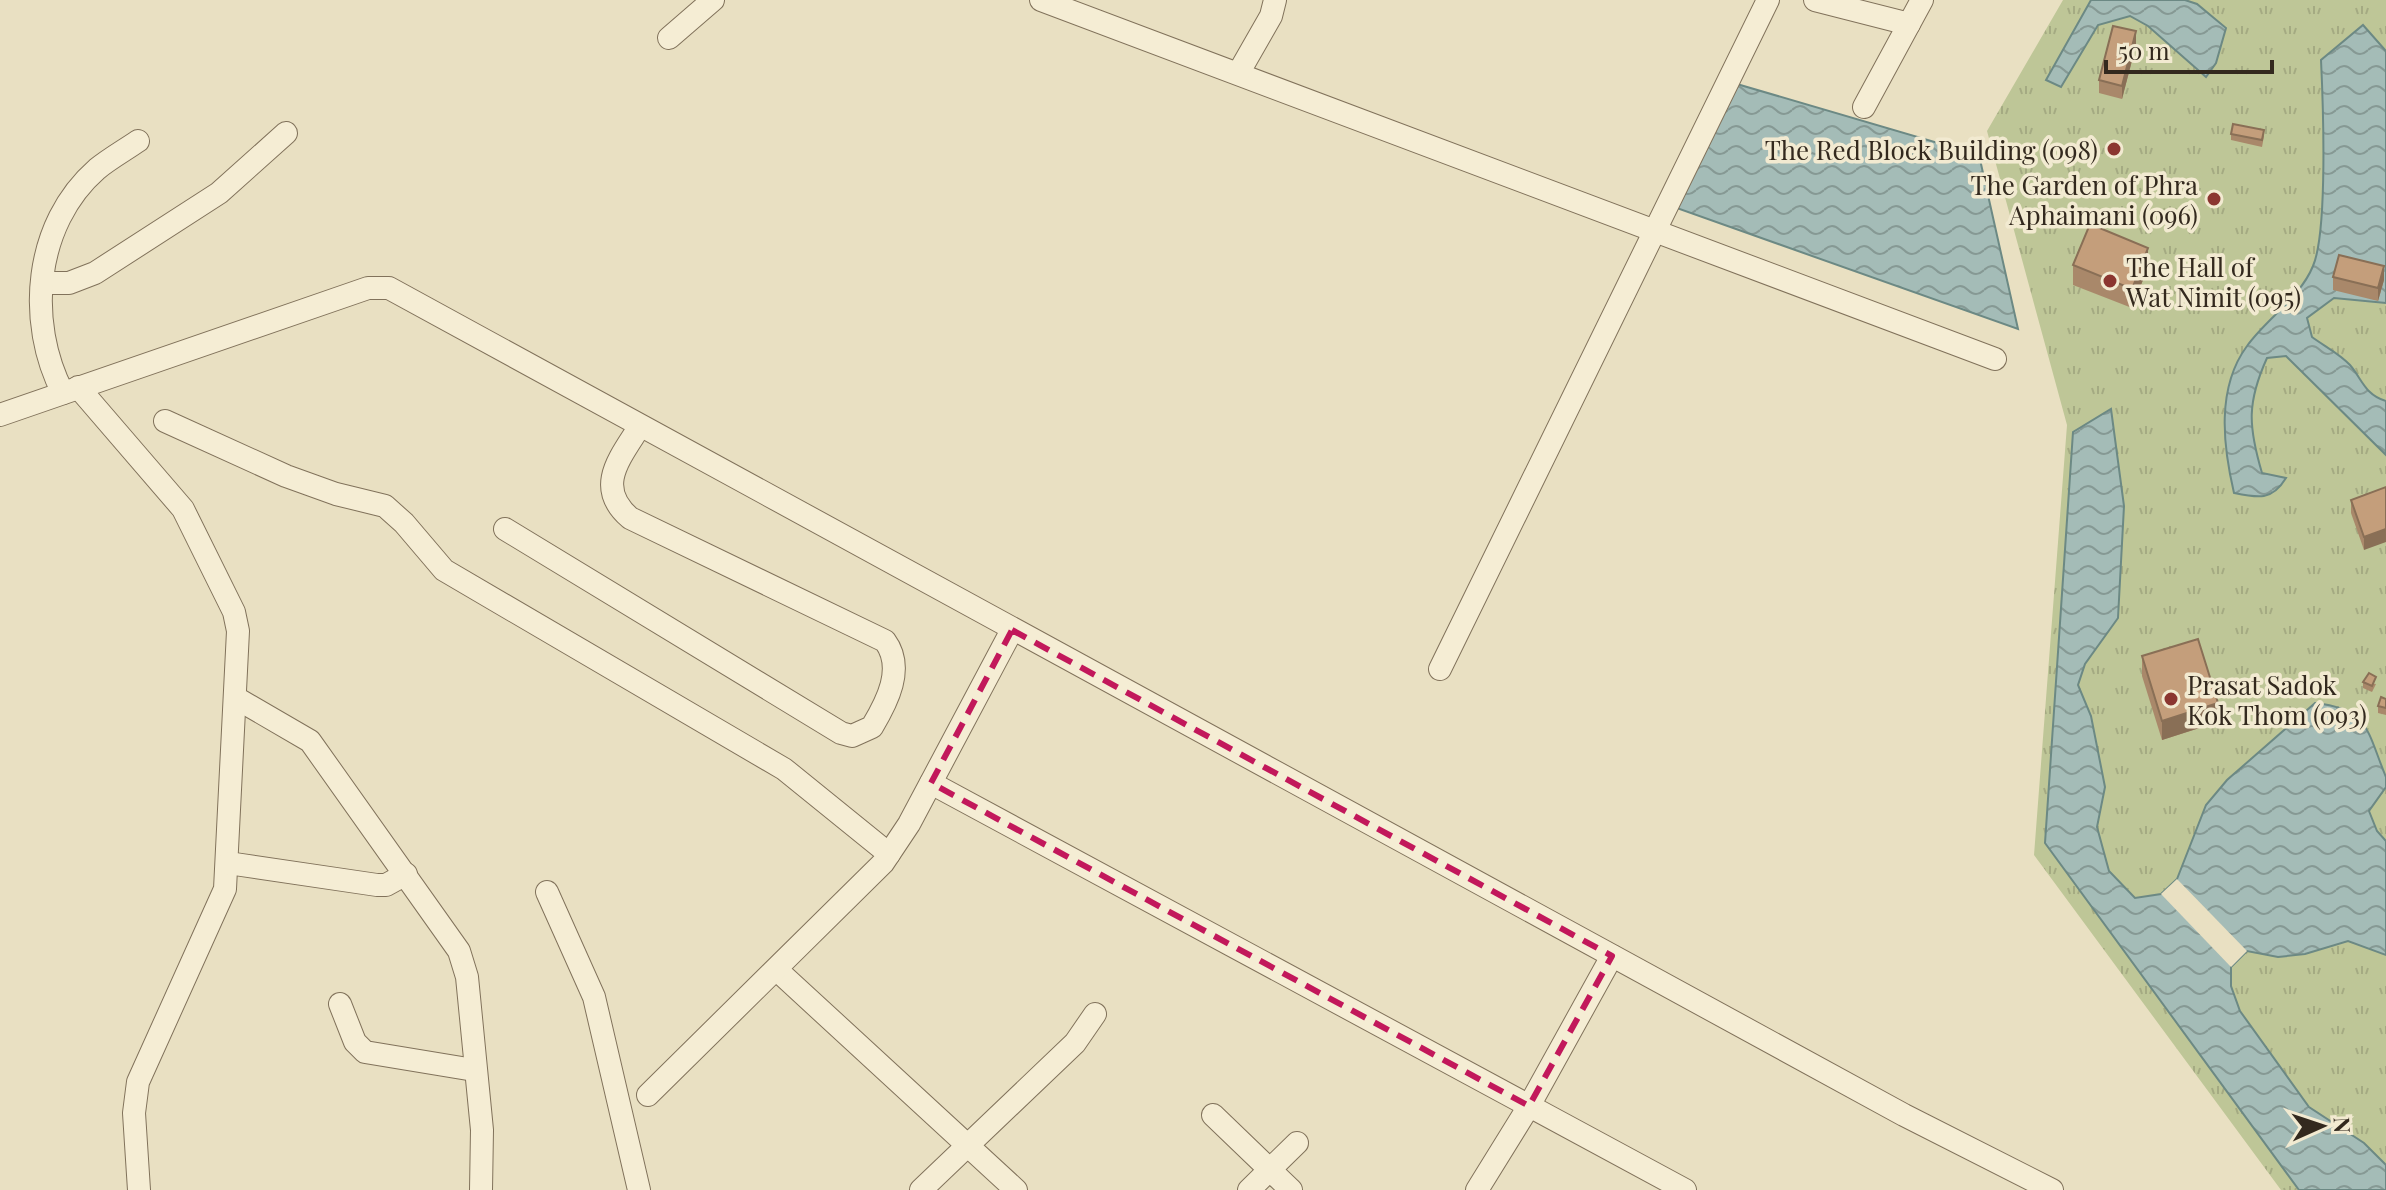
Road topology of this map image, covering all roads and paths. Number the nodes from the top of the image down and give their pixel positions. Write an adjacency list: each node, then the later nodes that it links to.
1 (713, 0): 8 (street)
2 (1041, 0): 9 (street)
3 (1275, 0): 9 (street)
4 (1768, 0): 13 (street)
5 (1815, 0): 7 (street)
6 (1922, 0): 7 (street)
7 (1909, 24): 10 (street)
8 (669, 38)
9 (1239, 72): 13 (street)
10 (1864, 107)
11 (286, 133): 14 (street)
12 (138, 141): 14 (street)
13 (1656, 229): 15 (street); 22 (street)
14 (41, 291): 16 (street)
15 (1995, 359)
16 (76, 387): 17 (street); 19 (street); 23 (street)
17 (0, 415)
18 (165, 421): 25 (street)
19 (640, 426): 20 (street); 21 (street)
20 (505, 529)
21 (1012, 630): 24 (street); 29 (street)
22 (1440, 669)
23 (236, 698): 26 (street); 27 (street)
24 (931, 783): 25 (street); 35 (street)
25 (889, 854): 30 (street)
26 (228, 863): 27 (street); 40 (street)
27 (406, 874): 33 (street)
28 (547, 892): 42 (street)
29 (1612, 956): 35 (street); 49 (street)
30 (777, 970): 34 (street); 38 (street)
31 (340, 1004): 33 (street)
32 (1095, 1014): 38 (street)
33 (474, 1070): 41 (street)
34 (648, 1095)
35 (1529, 1106): 47 (street); 48 (street)
36 (1213, 1115): 39 (street)
37 (1297, 1143): 39 (street)
38 (968, 1147): 43 (street); 44 (street)
39 (1269, 1170): 45 (street); 46 (street)
40 (139, 1190)
41 (481, 1190)
42 (639, 1190)
43 (921, 1190)
44 (1016, 1190)
45 (1249, 1190)
46 (1291, 1190)
47 (1477, 1190)
48 (1685, 1190)
49 (2052, 1190)

